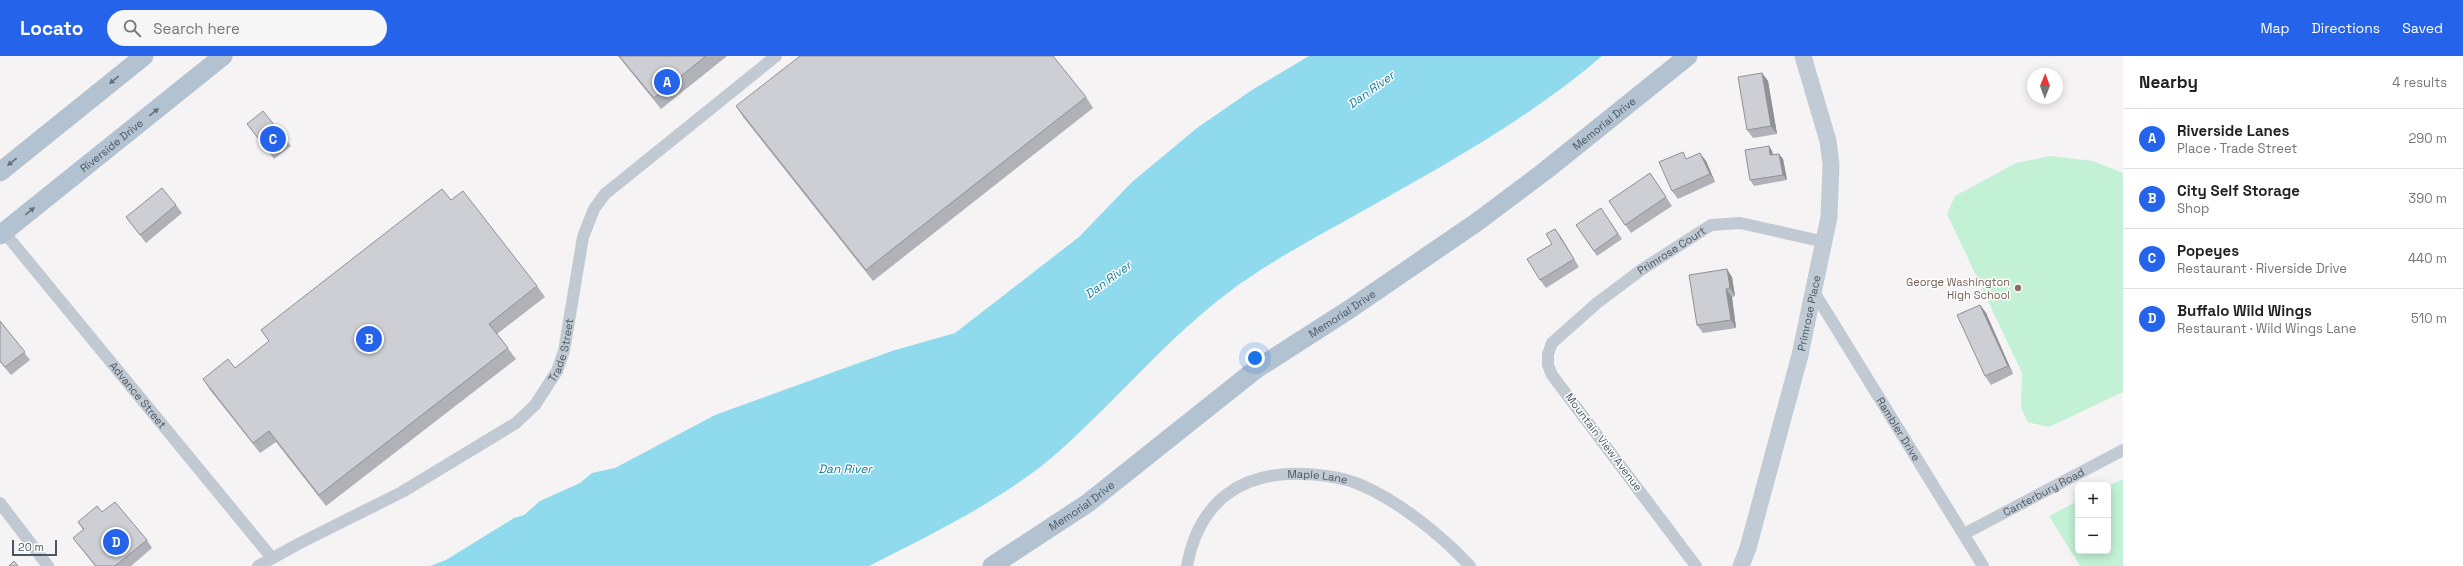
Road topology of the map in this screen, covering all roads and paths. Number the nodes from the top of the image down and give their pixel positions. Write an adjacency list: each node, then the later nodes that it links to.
1 (144, 56): 6 (main road, one-way to 6)
2 (223, 56): 7 (main road, Riverside Drive, one-way to 2)
3 (776, 56): 14 (street, Trade Street)
4 (1688, 56): 17 (main road, Memorial Drive)
5 (1804, 56): 8 (street, Primrose Place)
6 (0, 172)
7 (2, 234): 14 (street, Advance Street)
8 (1824, 242): 9 (street, Primrose Place); 10 (street, Primrose Court)
9 (1814, 292): 13 (street, Rambler Drive); 21 (street, Primrose Place)
10 (1579, 319): 20 (street, Mountain View Avenue)
11 (2123, 450): 13 (street, Canterbury Road)
12 (0, 503): 15 (street)
13 (1964, 534): 22 (street, Rambler Drive)
14 (272, 558): 16 (street, Trade Street)
15 (48, 566)
16 (258, 566)
17 (992, 566)
18 (1187, 566): 19 (street, Maple Lane)
19 (1470, 566)
20 (1696, 566)
21 (1741, 566)
22 (1983, 566)

